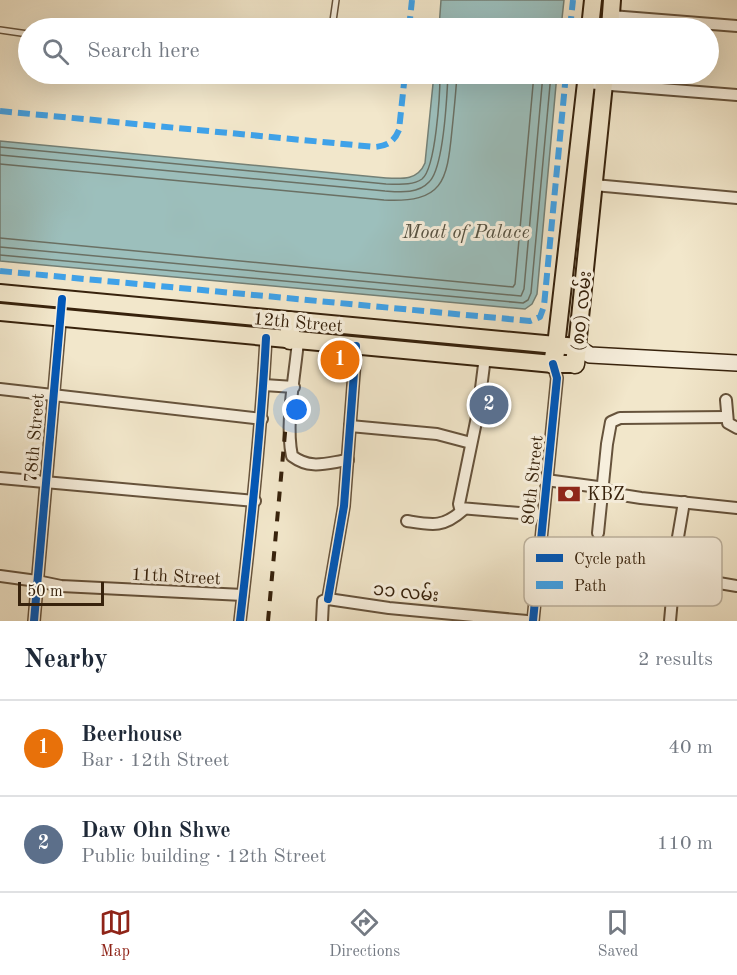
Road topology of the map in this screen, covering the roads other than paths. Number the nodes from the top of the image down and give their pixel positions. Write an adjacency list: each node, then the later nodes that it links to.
1 (336, 0): 4 (lane)
2 (593, 0): 5 (main road)
3 (611, 15): 6 (street)
4 (333, 18)
5 (591, 18)
6 (645, 18)
7 (719, 24): 8 (street)
8 (737, 26)
9 (0, 30): 10 (lane)
10 (18, 33)
11 (585, 84): 25 (main road, (၈၀) လမ်း)
12 (604, 84): 15 (main road, (၈၀) လမ်း)
13 (646, 84): 14 (street)
14 (737, 95)
15 (594, 185): 16 (street); 26 (main road, (၈၀) လမ်း)
16 (737, 198)
17 (0, 293): 18 (main road, 12th Street)
18 (62, 299): 20 (street, 78th Street); 21 (main road, 12th Street)
19 (0, 312): 20 (main road, 12th Street)
20 (61, 318): 22 (main road, 12th Street); 33 (street, 78th Street)
21 (290, 321): 23 (highway); 25 (main road, 12th Street)
22 (266, 338): 23 (main road, 12th Street); 30 (street)
23 (294, 341): 24 (main road, 12th Street); 31 (street)
24 (356, 346): 27 (main road, 12th Street); 37 (street)
25 (556, 346): 26 (main road, 12th Street); 29 (highway, (၈၀) လမ်း)
26 (581, 355): 28 (main road, 12th Street); 29 (main road, 12th Street)
27 (485, 357): 29 (main road, 12th Street); 39 (street)
28 (737, 363)
29 (555, 371): 42 (street, 80th Street)
30 (264, 385): 31 (street); 36 (street)
31 (294, 387): 40 (street)
32 (0, 388): 33 (street)
33 (53, 396): 36 (street); 43 (street, 78th Street)
34 (726, 400): 35 (street)
35 (727, 417): 38 (street); 44 (street)
36 (262, 419): 45 (street)
37 (350, 426): 39 (street); 40 (street)
38 (737, 428)
39 (471, 443): 48 (street)
40 (348, 459): 59 (street)
41 (0, 478): 43 (street)
42 (546, 480): 44 (street); 49 (street, 80th Street)
43 (46, 483): 45 (street); 55 (street, 78th Street)
44 (603, 489): 46 (street); 51 (street)
45 (255, 501): 58 (street)
46 (684, 502): 47 (street); 53 (street)
47 (737, 507)
48 (462, 510): 49 (street); 50 (street)
49 (543, 515): 52 (street, 80th Street)
50 (407, 521)
51 (598, 533)
52 (541, 537)
53 (679, 537)
54 (0, 576): 55 (street, 11th Street)
55 (37, 580): 58 (street, 11th Street); 62 (street, 78th Street)
56 (722, 583): 57 (street)
57 (737, 586)
58 (243, 596): 63 (street)
59 (325, 602): 64 (street); 65 (street, ၁၁ လမ်း)
60 (534, 606): 66 (street, 80th Street)
61 (671, 606): 67 (street)
62 (34, 621)
63 (240, 621)
64 (322, 621)
65 (527, 621)
66 (533, 621)
67 (670, 621)

